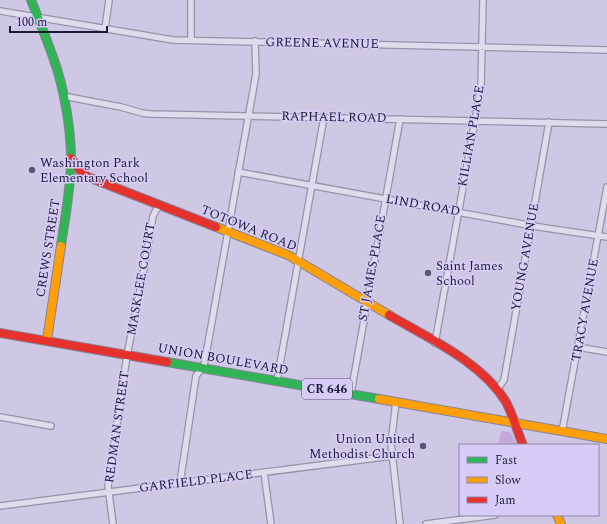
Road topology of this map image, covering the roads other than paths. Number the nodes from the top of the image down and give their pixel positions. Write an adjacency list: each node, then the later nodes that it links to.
1 (31, 0): 6 (main road)
2 (110, 0): 7 (street)
3 (191, 0): 8 (street)
4 (483, 0): 10 (street, KILLIAN PLACE)
5 (0, 11): 6 (street, GREENE AVENUE)
6 (38, 17): 7 (street, GREENE AVENUE); 12 (main road)
7 (105, 29): 8 (street, GREENE AVENUE)
8 (191, 40): 9 (street, GREENE AVENUE)
9 (255, 41): 10 (street, GREENE AVENUE); 13 (street)
10 (482, 47): 11 (street, GREENE AVENUE); 16 (street, KILLIAN PLACE)
11 (607, 50)
12 (63, 96): 13 (street, RAPHAEL ROAD); 19 (main road)
13 (248, 115): 14 (street, RAPHAEL ROAD); 20 (street)
14 (324, 117): 15 (street, RAPHAEL ROAD); 21 (street)
15 (400, 119): 16 (street, RAPHAEL ROAD); 23 (street, ST JAMES PLACE)
16 (474, 121): 17 (street, RAPHAEL ROAD); 25 (street, KILLIAN PLACE)
17 (549, 122): 18 (street, RAPHAEL ROAD); 26 (street, YOUNG AVENUE)
18 (607, 124)
19 (71, 158): 24 (main road, TOTOWA ROAD); 33 (main road, CREWS STREET)
20 (238, 172): 21 (street, LIND ROAD); 27 (street)
21 (312, 186): 23 (street, LIND ROAD); 30 (street)
22 (607, 187): 28 (street, TRACY AVENUE)
23 (384, 198): 25 (street, LIND ROAD); 31 (street, ST JAMES PLACE)
24 (160, 206): 27 (main road, TOTOWA ROAD); 37 (street, MASKLEE COURT)
25 (458, 211): 26 (street, LIND ROAD); 34 (street, KILLIAN PLACE)
26 (530, 225): 28 (street, LIND ROAD); 40 (street, YOUNG AVENUE)
27 (228, 232): 30 (main road, TOTOWA ROAD); 38 (street)
28 (598, 236): 29 (street, LIND ROAD); 35 (street, TRACY AVENUE)
29 (607, 237)
30 (298, 261): 31 (main road, TOTOWA ROAD); 39 (street)
31 (366, 301): 34 (main road, TOTOWA ROAD); 41 (street, ST JAMES PLACE)
32 (0, 332): 33 (main road, UNION BOULEVARD / CR 646)
33 (47, 340): 37 (main road, UNION BOULEVARD / CR 646)
34 (435, 343): 40 (main road, TOTOWA ROAD)
35 (578, 347): 36 (street); 46 (street, TRACY AVENUE)
36 (607, 352)
37 (127, 354): 38 (main road, UNION BOULEVARD / CR 646); 52 (street, REDMAN STREET)
38 (202, 368): 39 (main road, UNION BOULEVARD / CR 646); 51 (street)
39 (277, 381): 41 (main road, UNION BOULEVARD / CR 646)
40 (497, 390): 44 (main road, TOTOWA ROAD)
41 (351, 393): 42 (main road, UNION BOULEVARD / CR 646)
42 (396, 401): 44 (main road, UNION BOULEVARD / CR 646); 49 (street)
43 (0, 417): 45 (street)
44 (514, 422): 46 (main road, UNION BOULEVARD / CR 646); 48 (main road, TOTOWA ROAD)
45 (51, 426)
46 (562, 432): 47 (main road, UNION BOULEVARD / CR 646)
47 (607, 439)
48 (523, 444)
49 (392, 456): 50 (street, GARFIELD PLACE); 57 (street)
50 (264, 472): 51 (street, GARFIELD PLACE); 56 (street)
51 (180, 483): 52 (street, GARFIELD PLACE)
52 (109, 492): 53 (street, GARFIELD PLACE); 55 (street, REDMAN STREET)
53 (0, 506)
54 (487, 516): 58 (street)
55 (113, 524)
56 (271, 524)
57 (400, 524)
58 (426, 524)

